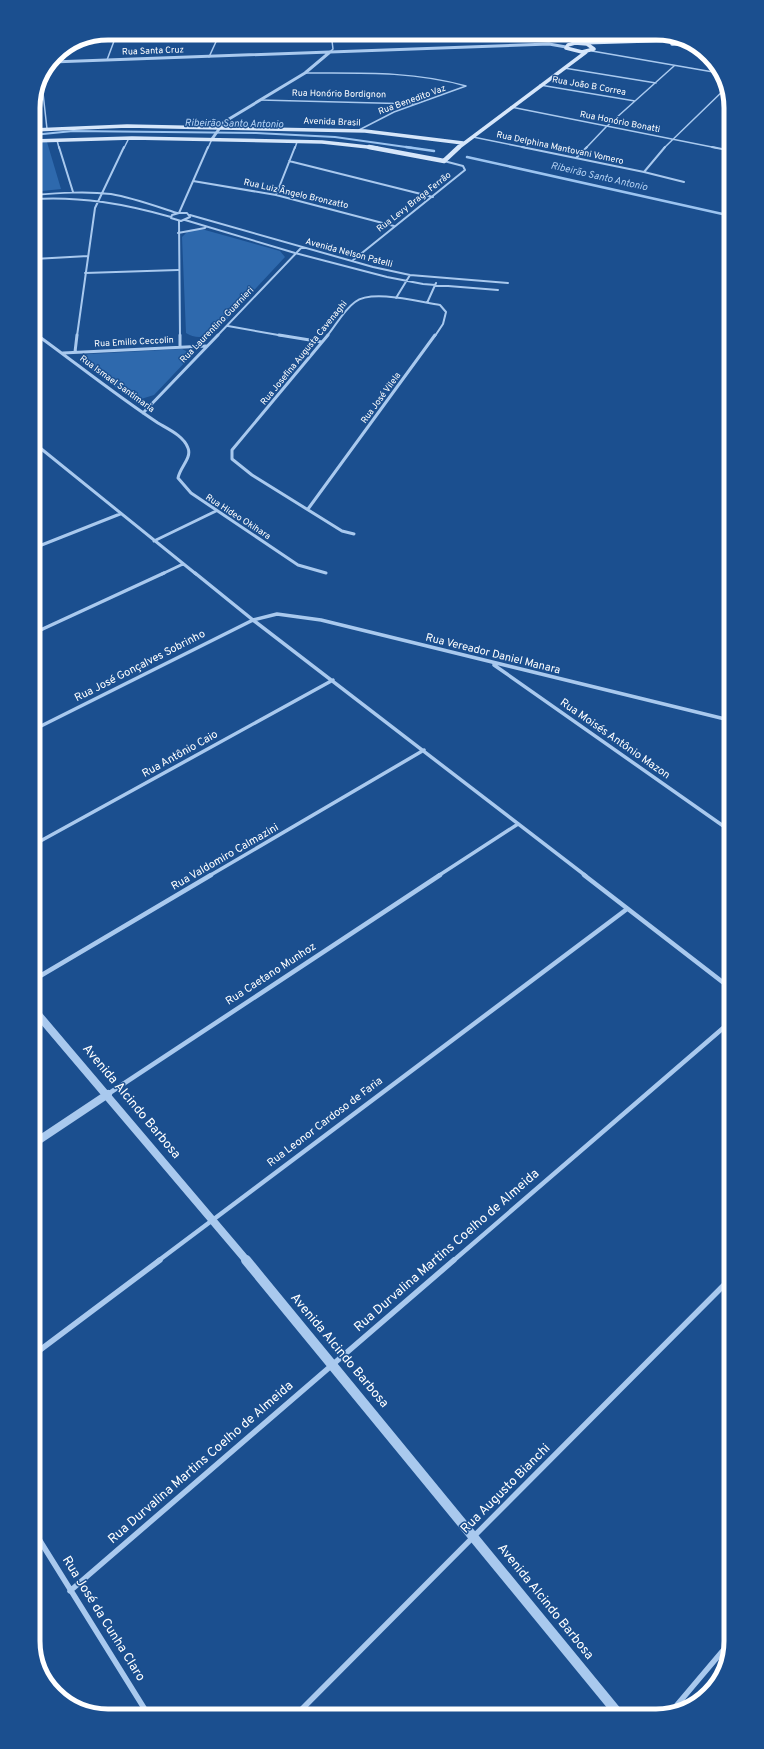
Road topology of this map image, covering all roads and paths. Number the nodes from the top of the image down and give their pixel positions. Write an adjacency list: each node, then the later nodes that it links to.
1 (114, 40): 15 (street)
2 (216, 40): 14 (street)
3 (332, 40): 12 (street)
4 (667, 41): 6 (main road)
5 (579, 43): 6 (main road); 8 (main road); 9 (main road)
6 (634, 43): 7 (main road); 8 (main road)
7 (677, 44)
8 (593, 46): 11 (main road)
9 (566, 47): 10 (main road); 12 (street, Rua Santa Cruz)
10 (572, 51): 13 (main road); 16 (main road)
11 (592, 51): 13 (main road); 18 (street)
12 (330, 52): 14 (street, Rua Santa Cruz); 21 (street)
13 (586, 52): 16 (main road)
14 (208, 57): 15 (street, Rua Santa Cruz)
15 (106, 60): 17 (street, Rua Santa Cruz)
16 (576, 60): 19 (main road)
17 (59, 62)
18 (674, 66): 20 (street); 22 (street)
19 (564, 68): 22 (street); 23 (main road)
20 (713, 72)
21 (305, 74): 26 (street); 28 (street, Rua Benedito Vaz)
22 (656, 83): 27 (street)
23 (540, 85): 27 (street, Rua João B Correa); 29 (main road)
24 (43, 89): 33 (street)
25 (721, 92): 39 (street)
26 (260, 100): 28 (street, Rua Honório Bordignon); 31 (street)
27 (635, 101): 30 (street)
28 (417, 104): 34 (street, Rua Benedito Vaz)
29 (511, 107): 30 (street, Rua Honório Bonatti); 35 (main road)
30 (606, 127): 39 (street, Rua Honório Bonatti); 44 (street)
31 (219, 128): 33 (main road, Avenida Brasil); 34 (main road, Avenida Brasil); 37 (street)
32 (40, 130): 33 (main road, Avenida Brasil)
33 (47, 130)
34 (360, 130): 42 (main road, Avenida Brasil)
35 (473, 137): 42 (main road); 44 (street, Rua Delphina Mantovani Vomero)
36 (129, 138): 37 (main road, Avenida Brasil); 38 (main road, Avenida Brasil); 51 (street)
37 (212, 139): 41 (main road, Avenida Brasil); 48 (street)
38 (57, 140): 40 (main road, Avenida Brasil); 50 (street)
39 (672, 140): 43 (street, Rua Honório Bonatti); 47 (street)
40 (40, 141)
41 (297, 142): 45 (street); 46 (main road, Avenida Brasil)
42 (462, 144): 46 (main road)
43 (724, 149)
44 (576, 158): 47 (street, Rua Delphina Mantovani Vomero)
45 (289, 161): 53 (street); 54 (street)
46 (444, 161): 54 (street, Rua Levy Braga Ferrão)
47 (644, 172): 49 (street, Rua Delphina Mantovani Vomero)
48 (193, 181): 53 (street, Rua Luiz Ângelo Bronzatto); 57 (street)
49 (684, 182)
50 (73, 192): 51 (street); 52 (street)
51 (102, 193): 56 (street); 57 (street)
52 (40, 194)
53 (276, 196): 62 (street, Rua Luiz Ângelo Bronzatto)
54 (433, 197): 62 (street, Rua Levy Braga Ferrão)
55 (40, 199): 56 (street)
56 (98, 199): 59 (street); 67 (street)
57 (178, 213): 58 (street, Avenida Nelson Patelli); 59 (street)
58 (190, 215): 61 (street); 65 (street, Avenida Nelson Patelli)
59 (171, 217): 60 (street)
60 (179, 220): 61 (street, Avenida Nelson Patelli); 64 (street)
61 (185, 220): 63 (street, Avenida Nelson Patelli)
62 (394, 226): 69 (street, Rua Levy Braga Ferrão)
63 (208, 228): 64 (street); 66 (street, Avenida Nelson Patelli)
64 (178, 234): 70 (street)
65 (302, 247): 66 (street, Rua Laurentino Guarnieri); 69 (street, Avenida Nelson Patelli)
66 (295, 253): 74 (street, Avenida Nelson Patelli); 80 (street, Rua Laurentino Guarnieri)
67 (88, 256): 68 (street); 71 (street)
68 (40, 259)
69 (352, 261): 72 (street, Avenida Nelson Patelli)
70 (178, 270): 71 (street); 83 (street)
71 (85, 274): 85 (street)
72 (410, 275): 73 (street, Avenida Nelson Patelli); 74 (street)
73 (437, 279): 75 (street, Avenida Nelson Patelli); 76 (street)
74 (408, 282): 76 (street, Avenida Nelson Patelli); 78 (street)
75 (508, 284)
76 (435, 285): 77 (street, Avenida Nelson Patelli); 79 (street)
77 (498, 290)
78 (396, 298): 79 (street, Rua Josefina Augusta Cavenaghi); 82 (street, Rua Josefina Augusta Cavenaghi)
79 (427, 303): 90 (street, Rua José Vilela)
80 (228, 326): 82 (street); 84 (street, Rua Laurentino Guarnieri)
81 (40, 336): 86 (street, Rua Ismael Santimaria)
82 (322, 342): 90 (street, Rua Josefina Augusta Cavenaghi)
83 (180, 346): 84 (street, Rua Emilio Ceccolin); 85 (street, Rua Emilio Ceccolin)
84 (206, 346): 87 (street, Rua Laurentino Guarnieri)
85 (75, 352): 86 (street, Rua Emilio Ceccolin)
86 (62, 353): 87 (street, Rua Ismael Santimaria)
87 (143, 413): 89 (street, Rua Ismael Santimaria)
88 (40, 448): 92 (street)
89 (190, 449): 91 (street, Rua Hideo Okihara)
90 (308, 509): 93 (street)
91 (216, 510): 94 (street); 97 (street, Rua Hideo Okihara)
92 (120, 514): 94 (street); 95 (street)
93 (354, 534)
94 (154, 541): 96 (street)
95 (40, 546)
96 (183, 564): 98 (street); 99 (street)
97 (326, 573)
98 (253, 620): 100 (street, Rua Vereador Daniel Manara); 101 (street); 103 (street, Rua José Gonçalves Sobrinho)
99 (40, 630)
100 (491, 663): 102 (street, Rua Vereador Daniel Manara); 106 (street, Rua Moisés Antônio Mazon)
101 (333, 680): 104 (street); 107 (street, Rua Antônio Caio)
102 (724, 719)
103 (40, 726)
104 (424, 750): 105 (street); 109 (street, Rua Valdomiro Calmazini)
105 (518, 824): 108 (street); 113 (street, Rua Caetano Munhoz)
106 (724, 826)
107 (40, 841)
108 (627, 909): 110 (street); 115 (street, Rua Leonor Cardoso de Faria)
109 (40, 976)
110 (724, 983)
111 (40, 1017): 113 (street, Avenida Alcindo Barbosa)
112 (724, 1027): 118 (street, Rua Durvalina Martins Coelho de Almeida)
113 (108, 1094): 114 (street, Rua Caetano Munhoz); 115 (street, Avenida Alcindo Barbosa)
114 (40, 1139)
115 (213, 1219): 117 (street, Rua Leonor Cardoso de Faria); 118 (street, Avenida Alcindo Barbosa)
116 (724, 1285): 119 (street, Rua Augusto Bianchi)
117 (40, 1350)
118 (332, 1364): 119 (street, Avenida Alcindo Barbosa); 121 (street, Rua Durvalina Martins Coelho de Almeida)
119 (475, 1536): 125 (street, Rua Augusto Bianchi); 126 (street, Avenida Alcindo Barbosa)
120 (40, 1541): 121 (street, Rua José da Cunha Claro)
121 (70, 1591): 124 (street, Rua José da Cunha Claro)
122 (723, 1651): 123 (street)
123 (678, 1705)
124 (144, 1709)
125 (301, 1709)
126 (615, 1709)

